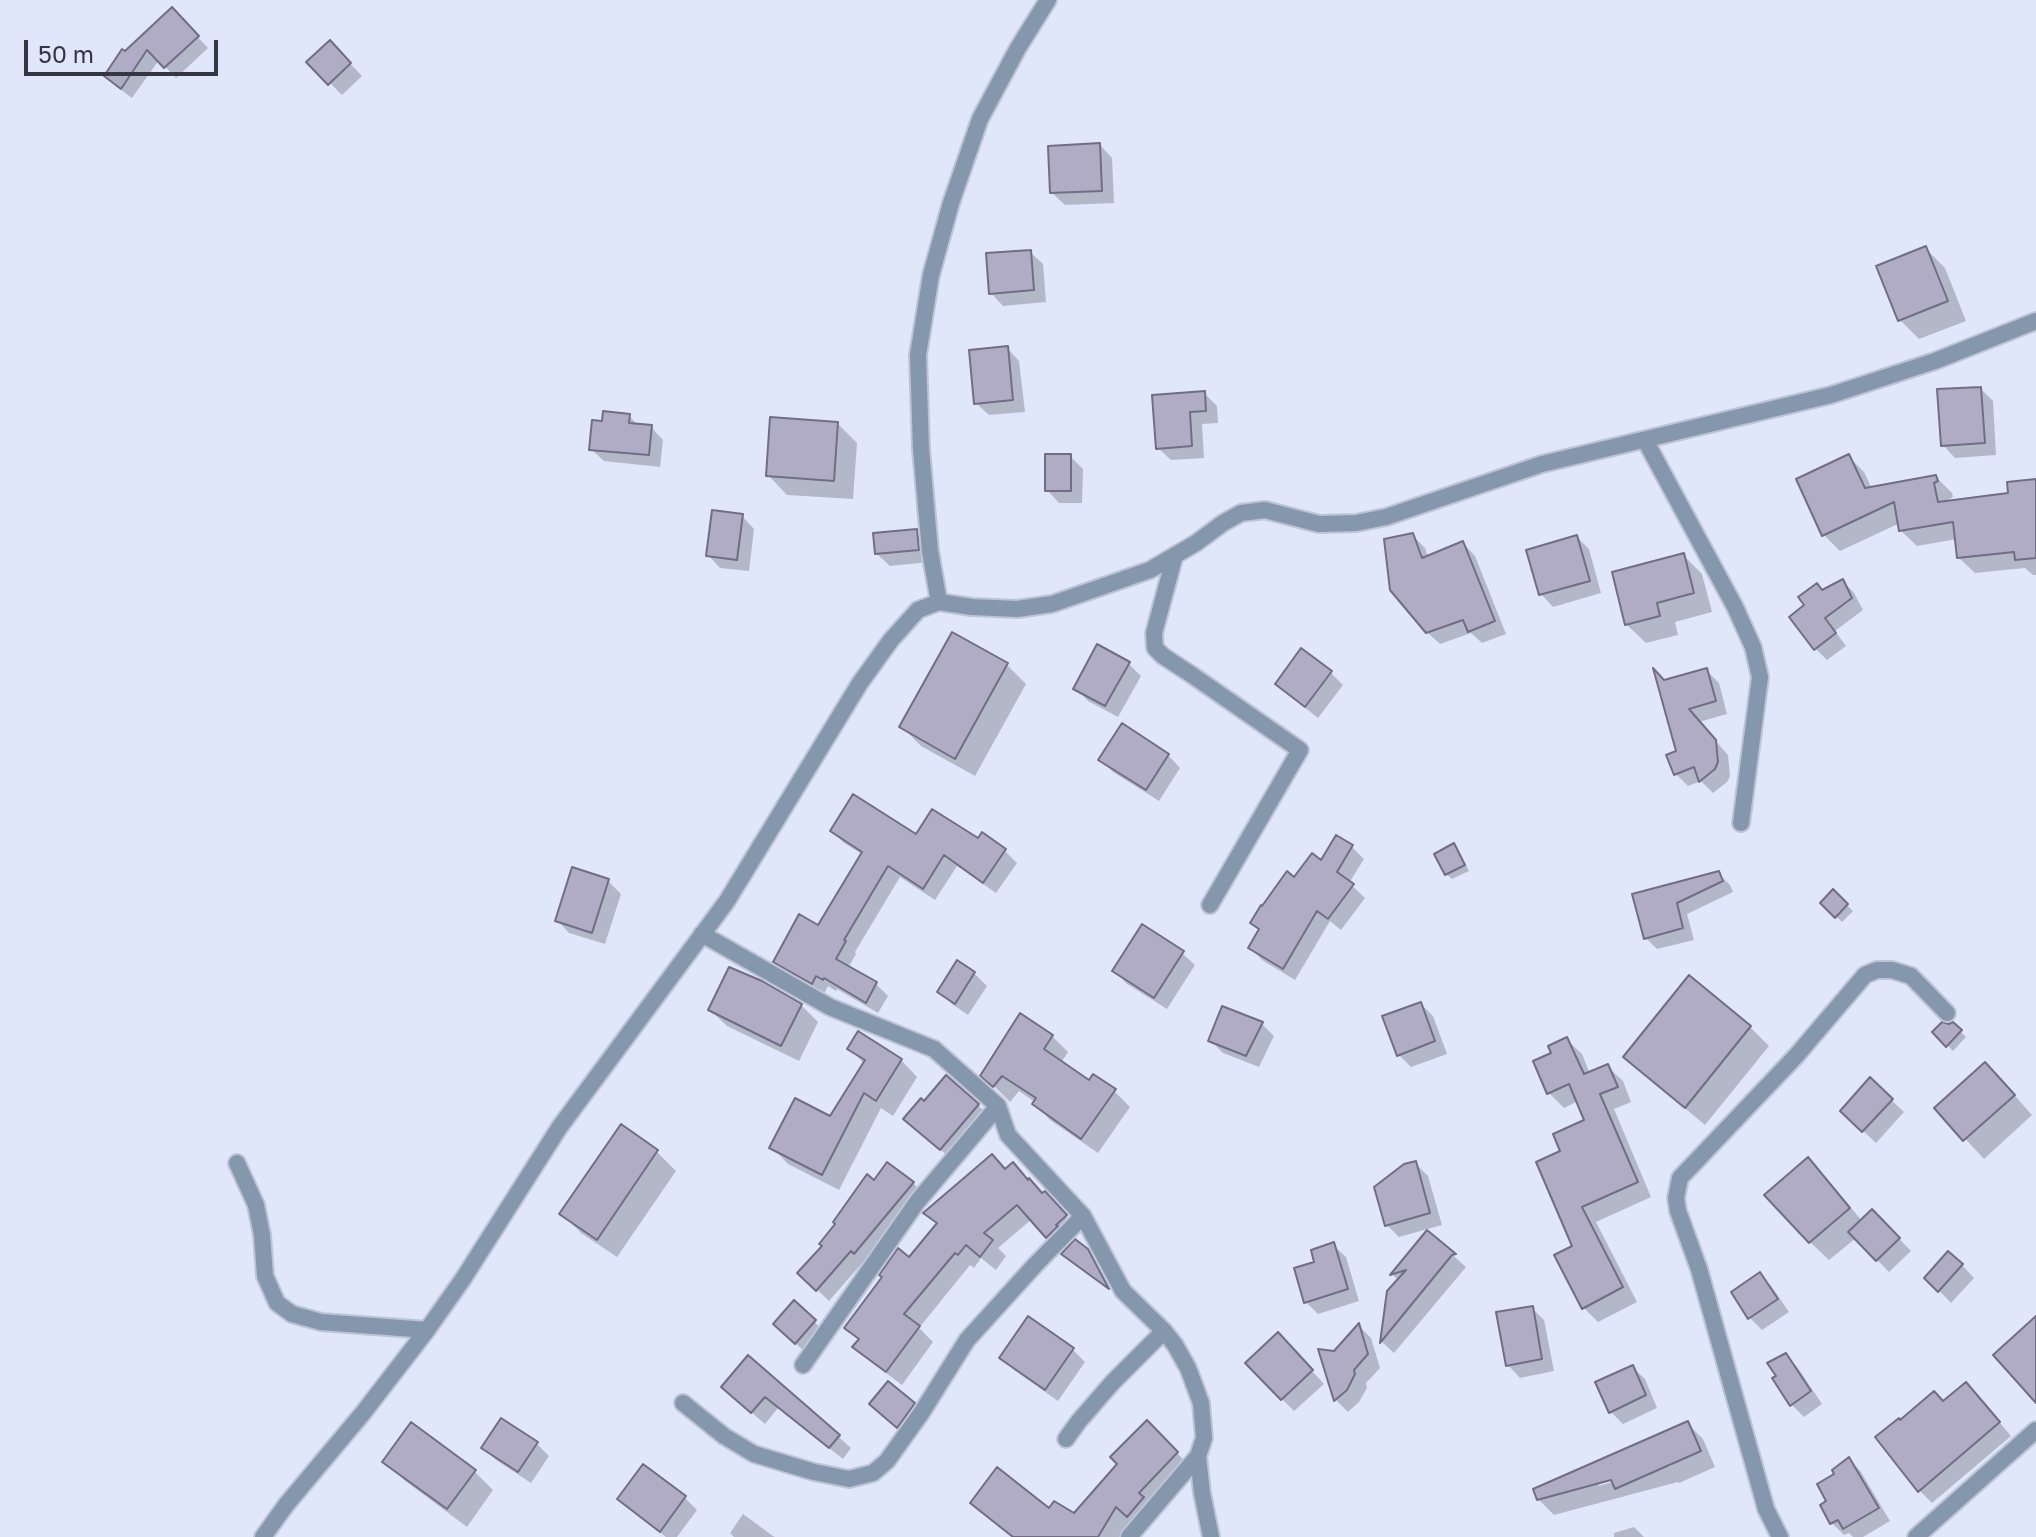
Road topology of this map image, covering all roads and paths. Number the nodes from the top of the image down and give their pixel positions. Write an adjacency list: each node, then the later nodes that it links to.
1 (1048, 0): 5 (street)
2 (2036, 321): 3 (street)
3 (1645, 440): 4 (street); 6 (street)
4 (1175, 555): 5 (street); 7 (street)
5 (939, 602): 8 (street)
6 (1741, 823)
7 (1210, 905)
8 (702, 934): 10 (street); 13 (street)
9 (1947, 1013): 23 (street)
10 (998, 1106): 12 (street); 15 (street)
11 (237, 1163): 13 (street)
12 (1083, 1216): 14 (street); 16 (street)
13 (427, 1330): 20 (street)
14 (1164, 1331): 18 (street); 19 (street)
15 (803, 1365)
16 (683, 1403)
17 (2036, 1430): 24 (street)
18 (1066, 1439)
19 (1198, 1456): 21 (street); 22 (street)
20 (263, 1537)
21 (1129, 1537)
22 (1211, 1537)
23 (1780, 1537)
24 (1916, 1537)

